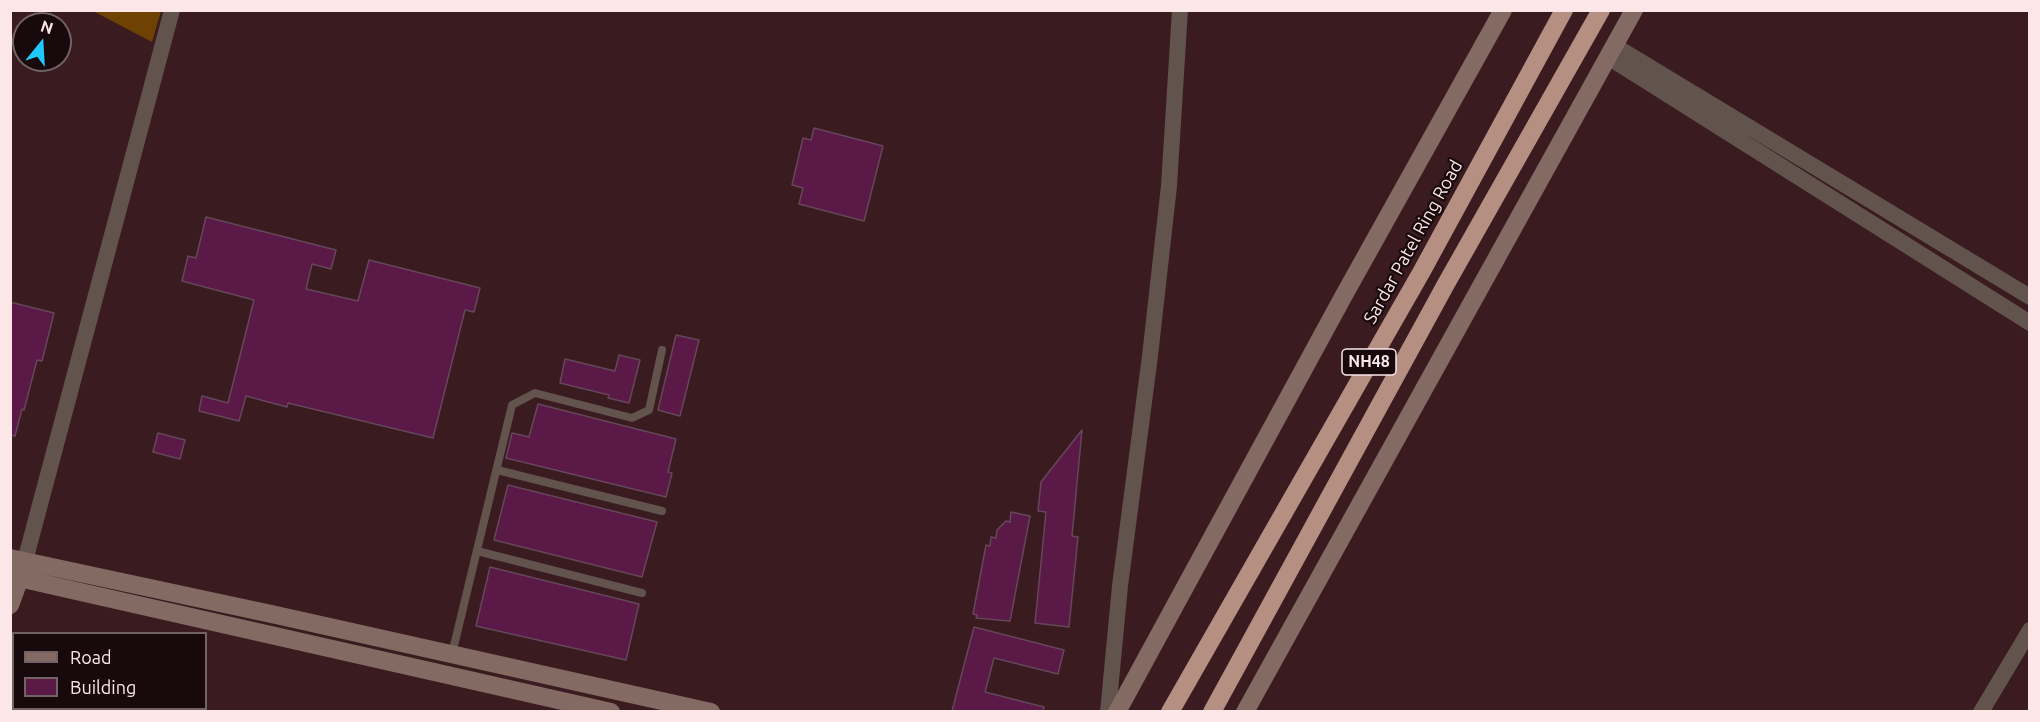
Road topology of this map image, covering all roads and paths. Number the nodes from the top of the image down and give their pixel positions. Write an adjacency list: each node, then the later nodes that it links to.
1 (172, 10): 16 (street)
2 (1180, 10): 25 (street)
3 (1564, 10): 10 (highway, Sardar Patel Ring Road / NH48)
4 (1601, 10): 12 (highway, NH48)
5 (1634, 10): 7 (street)
6 (1499, 11): 26 (street, Sardar Patel Ring Road)
7 (1611, 51): 8 (street); 9 (street); 29 (street)
8 (2030, 297)
9 (2030, 323)
10 (1383, 339): 12 (highway); 27 (highway, Sardar Patel Ring Road / NH48)
11 (662, 350): 13 (lane)
12 (1408, 354): 28 (highway, NH48)
13 (497, 470): 14 (lane); 15 (lane)
14 (662, 511)
15 (477, 551): 17 (lane); 20 (lane)
16 (16, 569): 18 (street); 20 (street); 22 (street)
17 (642, 594)
18 (10, 605)
19 (2030, 630): 30 (street)
20 (452, 654): 21 (street)
21 (485, 661): 22 (street); 24 (street)
22 (481, 682): 23 (street)
23 (611, 711)
24 (711, 711)
25 (1108, 711)
26 (1117, 711)
27 (1170, 711)
28 (1212, 711)
29 (1245, 711)
30 (1981, 711)

